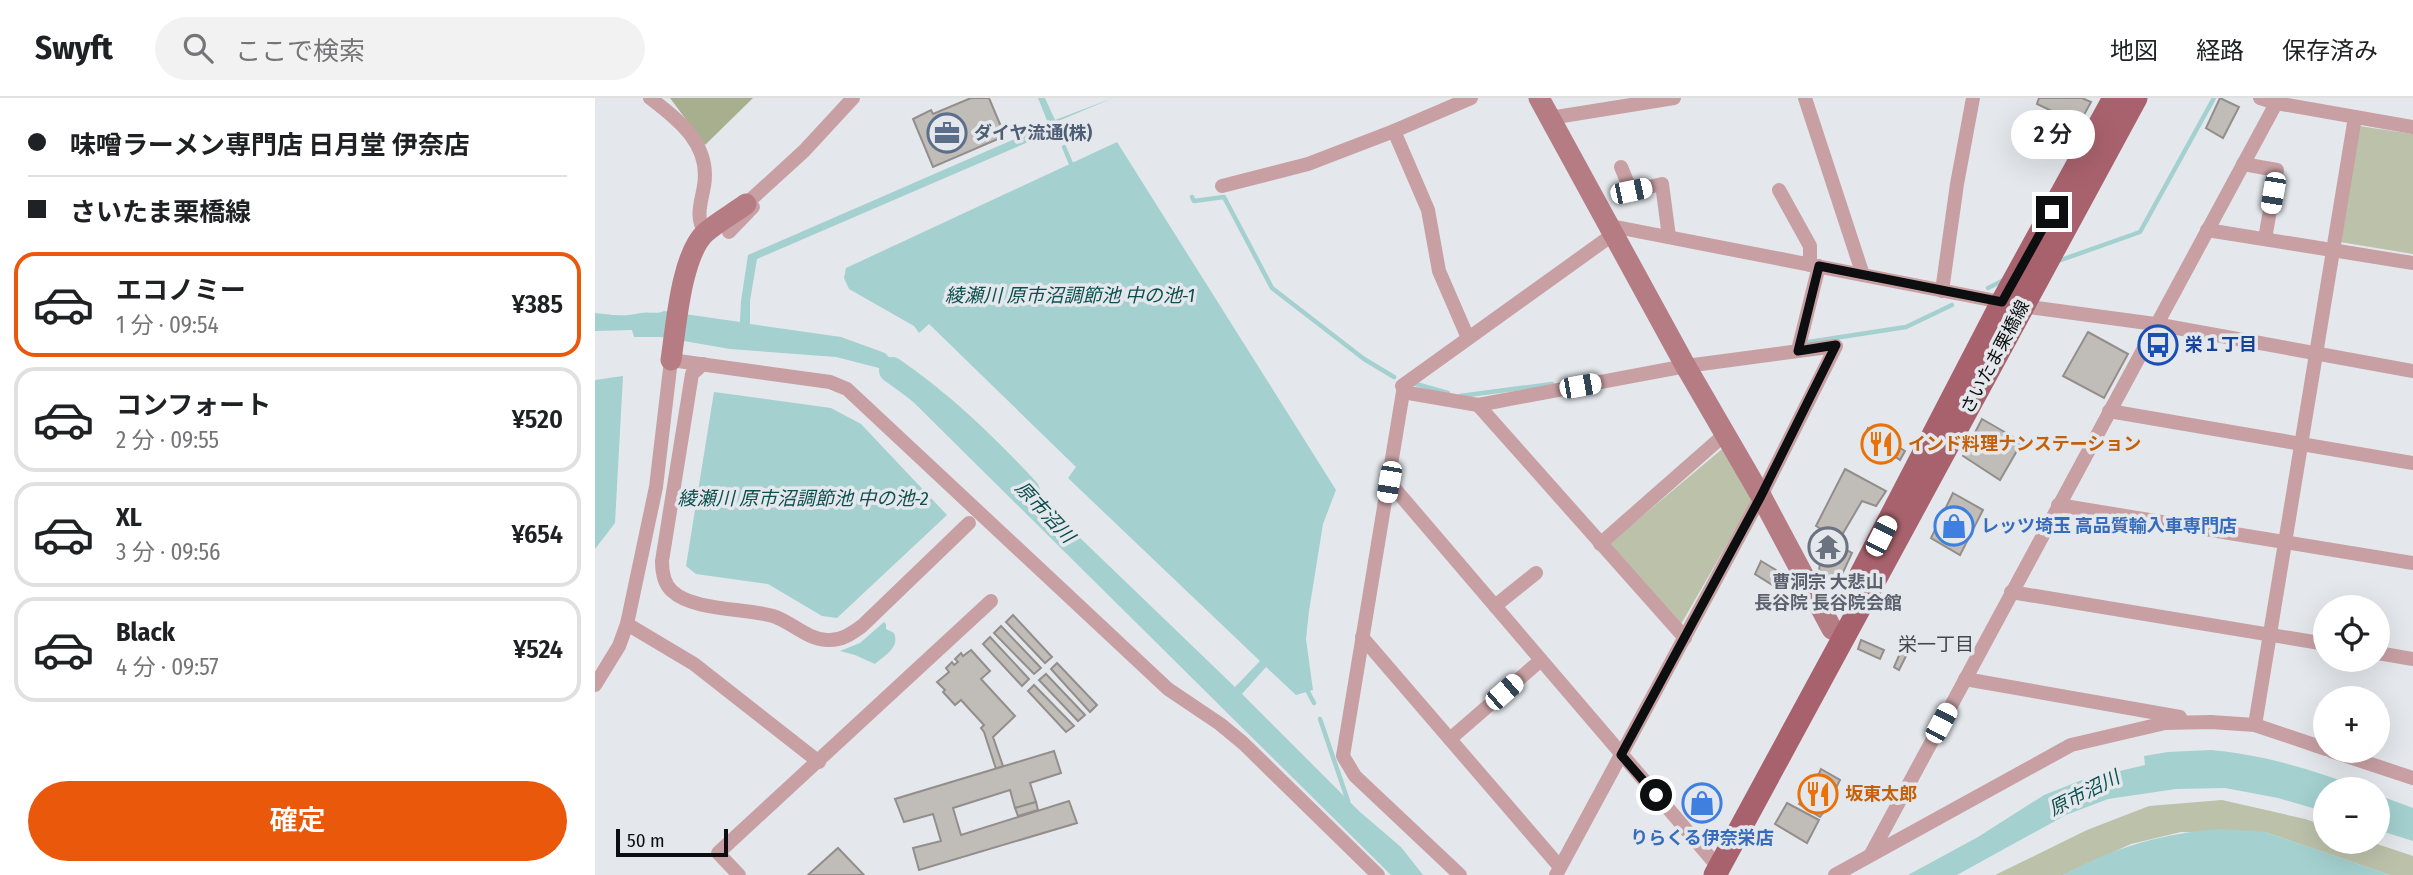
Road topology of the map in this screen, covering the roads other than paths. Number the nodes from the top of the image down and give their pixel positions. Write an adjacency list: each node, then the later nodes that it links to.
1 (650, 98): 26 (street)
2 (853, 98): 20 (street)
3 (1471, 98): 16 (street)
4 (1539, 98): 14 (street)
5 (1805, 98): 32 (street)
6 (1973, 98): 33 (street)
7 (2114, 98): 34 (main road, さいたま栗橋線)
8 (2136, 98): 34 (main road, さいたま栗橋線)
9 (2260, 98): 12 (street)
10 (1668, 99): 11 (street)
11 (1638, 101): 14 (street)
12 (2277, 101): 13 (street); 17 (street)
13 (2355, 117): 15 (street); 29 (street)
14 (1550, 118): 23 (street)
15 (2413, 127)
16 (1394, 131): 19 (street); 36 (street)
17 (2243, 164): 24 (street); 28 (street)
18 (1621, 167): 27 (street)
19 (1222, 186)
20 (764, 187): 22 (street); 25 (street)
21 (1779, 190): 31 (street)
22 (746, 204): 26 (street)
23 (1613, 230): 27 (street); 36 (street); 40 (street)
24 (2207, 230): 28 (street); 35 (street)
25 (729, 232)
26 (705, 233): 38 (street)
27 (1669, 237): 31 (street)
28 (2265, 239): 29 (street)
29 (2332, 250): 30 (street); 39 (street)
30 (2413, 264)
31 (1814, 265): 32 (street); 37 (street)
32 (1863, 275): 33 (street)
33 (1942, 291): 34 (street)
34 (2012, 304): 35 (street); 61 (main road, さいたま栗橋線)
35 (2155, 324): 39 (street); 45 (street)
36 (1468, 338): 43 (street)
37 (1799, 346): 40 (street); 50 (street)
38 (672, 353): 41 (street); 60 (street)
39 (2317, 353): 42 (street); 47 (street)
40 (1684, 363): 44 (street); 46 (street)
41 (703, 365): 52 (street); 83 (street)
42 (2413, 371)
43 (1402, 386)
44 (1478, 405): 49 (street); 54 (street)
45 (2109, 411): 47 (street); 51 (street)
46 (1724, 435): 50 (street); 54 (street)
47 (2300, 444): 48 (street); 53 (street)
48 (2413, 464)
49 (1389, 482): 59 (street); 63 (street)
50 (1761, 496): 61 (street); 64 (street)
51 (2058, 505): 53 (street); 57 (street)
52 (969, 523)
53 (2284, 542): 55 (street); 62 (street)
54 (1599, 544): 64 (street)
55 (2413, 563)
56 (1536, 573): 59 (street)
57 (2011, 592): 62 (street); 69 (street)
58 (991, 601): 76 (street)
59 (1495, 606): 68 (street)
60 (627, 624): 70 (street); 76 (street)
61 (1839, 632): 80 (main road, さいたま栗橋線)
62 (2269, 635): 65 (street); 72 (street)
63 (1363, 637): 73 (street); 84 (street)
64 (1685, 638): 75 (street)
65 (2313, 642)
66 (2390, 655): 67 (street)
67 (2413, 659)
68 (1541, 660): 73 (street); 75 (street)
69 (1965, 679): 71 (street); 79 (street)
70 (595, 685)
71 (2211, 723): 72 (street); 79 (street)
72 (2255, 725): 74 (street)
73 (1450, 739): 81 (street)
74 (2313, 745)
75 (1621, 755): 80 (street); 81 (street)
76 (819, 762): 82 (street)
77 (2367, 763): 78 (street)
78 (2413, 778)
79 (1871, 854): 85 (street)
80 (1710, 868)
81 (1558, 871)
82 (739, 875)
83 (1378, 875)
84 (1460, 875)
85 (1835, 875)

